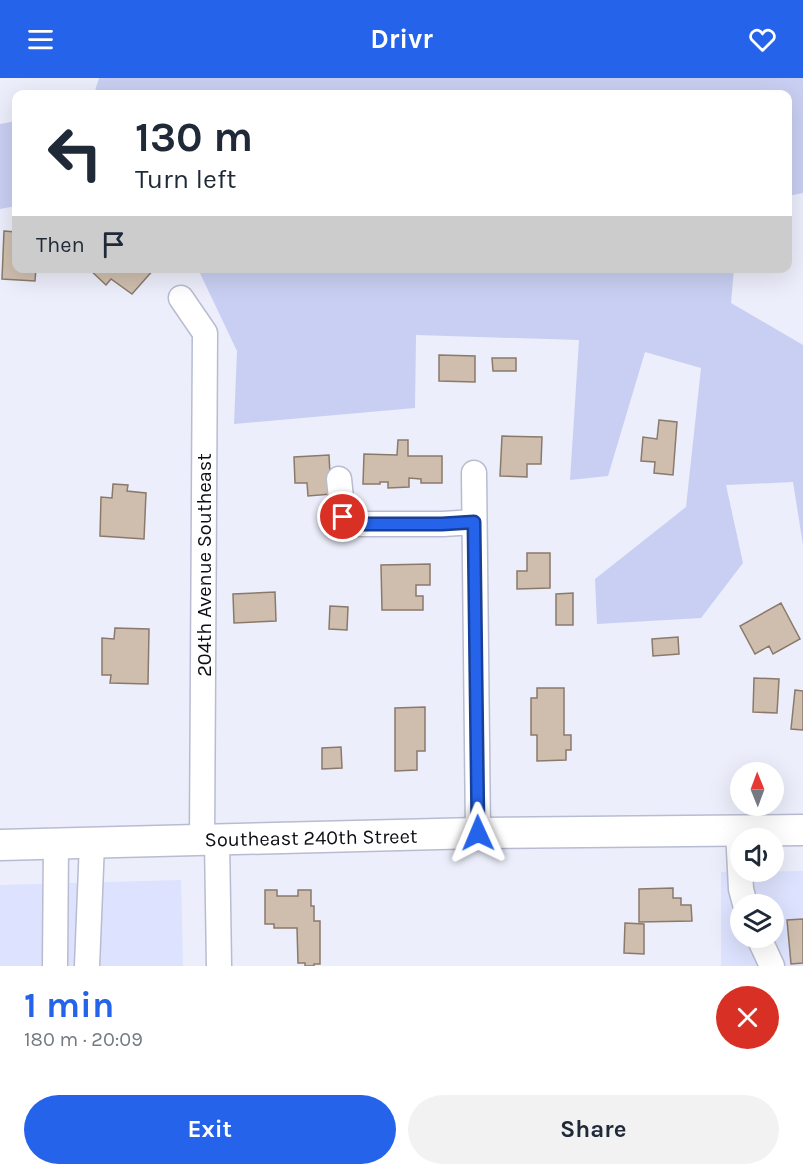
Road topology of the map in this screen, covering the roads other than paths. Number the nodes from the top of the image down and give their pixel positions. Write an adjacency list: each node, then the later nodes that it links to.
1 (181, 298): 9 (street, 204th Avenue Southeast)
2 (474, 473): 4 (street)
3 (339, 479): 4 (street)
4 (474, 522): 8 (street)
5 (730, 831): 8 (main road, Southeast 240th Street)
6 (784, 831): 7 (main road, Southeast 240th Street)
7 (803, 831)
8 (478, 833): 9 (main road, Southeast 240th Street)
9 (209, 840): 10 (main road, Southeast 240th Street); 16 (street, 204th Avenue Southeast)
10 (92, 843): 11 (main road, Southeast 240th Street); 15 (street)
11 (56, 844): 12 (main road, Southeast 240th Street); 14 (street)
12 (0, 845)
13 (764, 948): 17 (street)
14 (55, 966)
15 (87, 966)
16 (219, 966)
17 (772, 966)

